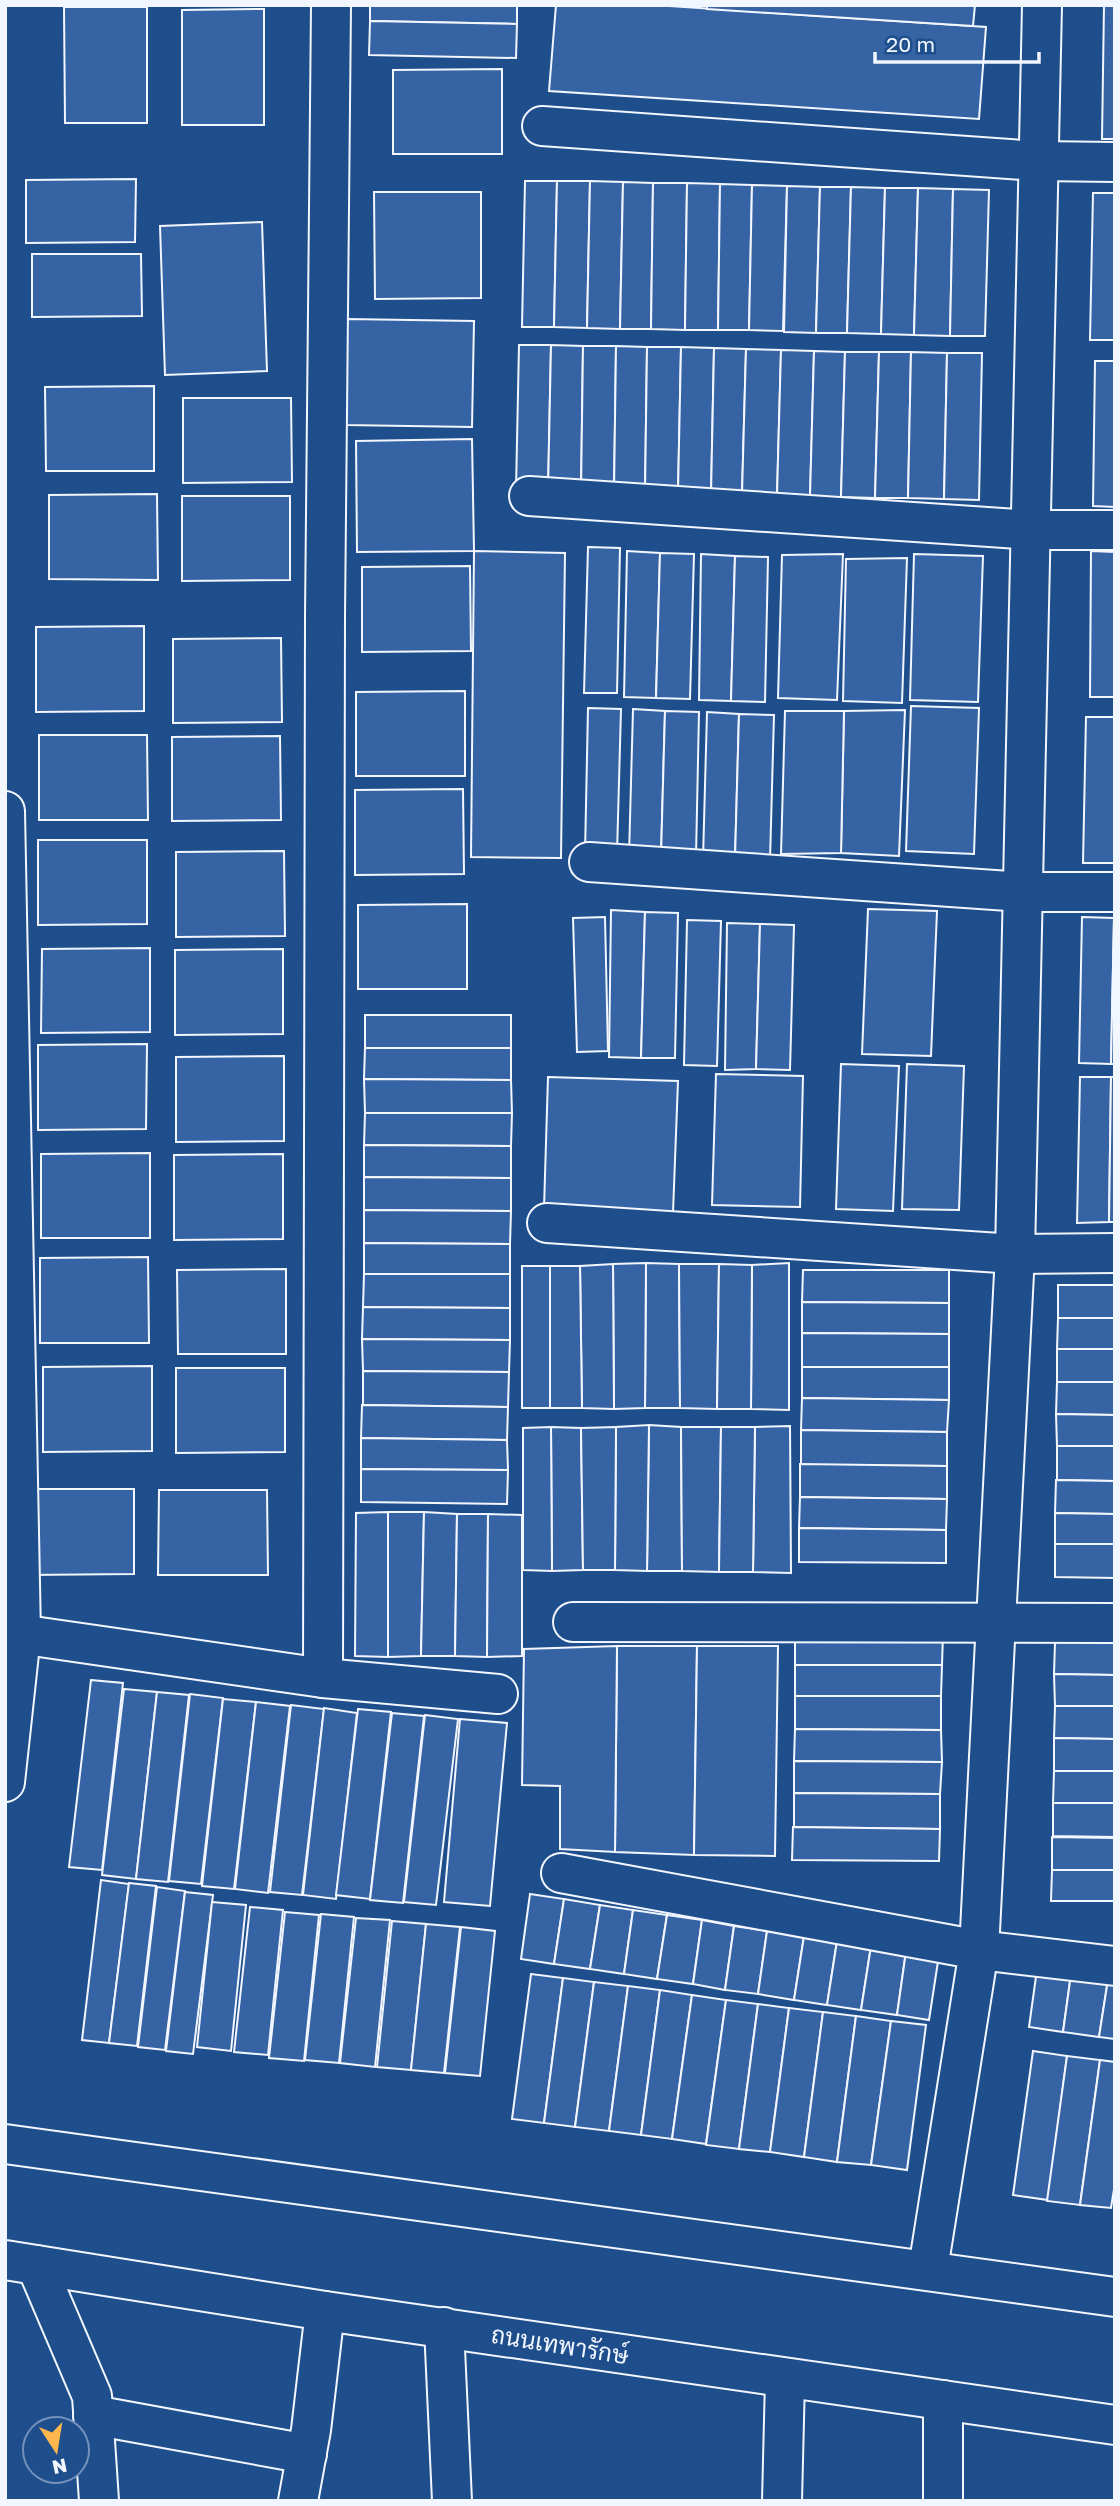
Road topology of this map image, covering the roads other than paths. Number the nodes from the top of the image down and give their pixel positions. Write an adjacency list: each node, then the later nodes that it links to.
1 (331, 5): 20 (street)
2 (1042, 5): 4 (street)
3 (542, 126): 4 (street)
4 (1037, 161): 5 (street); 7 (street)
5 (1115, 162)
6 (529, 496): 7 (street)
7 (1032, 530): 8 (street); 11 (street)
8 (1115, 530)
9 (5, 811): 19 (street)
10 (589, 862): 11 (street)
11 (1023, 892): 12 (street); 15 (street)
12 (1115, 892)
13 (547, 1223): 15 (street)
14 (1115, 1253): 15 (street)
15 (1015, 1254): 17 (street)
16 (573, 1622): 17 (street)
17 (996, 1623): 18 (street); 24 (street)
18 (1115, 1623)
19 (13, 1634): 20 (street); 22 (street)
20 (323, 1678): 21 (street)
21 (498, 1694)
22 (5, 1782)
23 (561, 1873): 24 (street)
24 (979, 1950): 25 (street); 28 (street)
25 (1115, 1966)
26 (5, 2144): 28 (street)
27 (21, 2262): 30 (street, ถนนเทพารักษ์); 34 (street)
28 (928, 2269): 29 (street)
29 (1115, 2297)
30 (325, 2311): 31 (street, ถนนเทพารักษ์); 36 (street)
31 (444, 2327): 32 (street, ถนนเทพารักษ์); 39 (street)
32 (785, 2379): 33 (street, ถนนเทพารักษ์); 40 (street)
33 (943, 2400): 35 (street, ถนนเทพารักษ์); 41 (street)
34 (93, 2414): 36 (street); 37 (street)
35 (1115, 2425)
36 (307, 2454): 38 (street)
37 (99, 2501)
38 (298, 2501)
39 (452, 2501)
40 (782, 2501)
41 (943, 2501)

